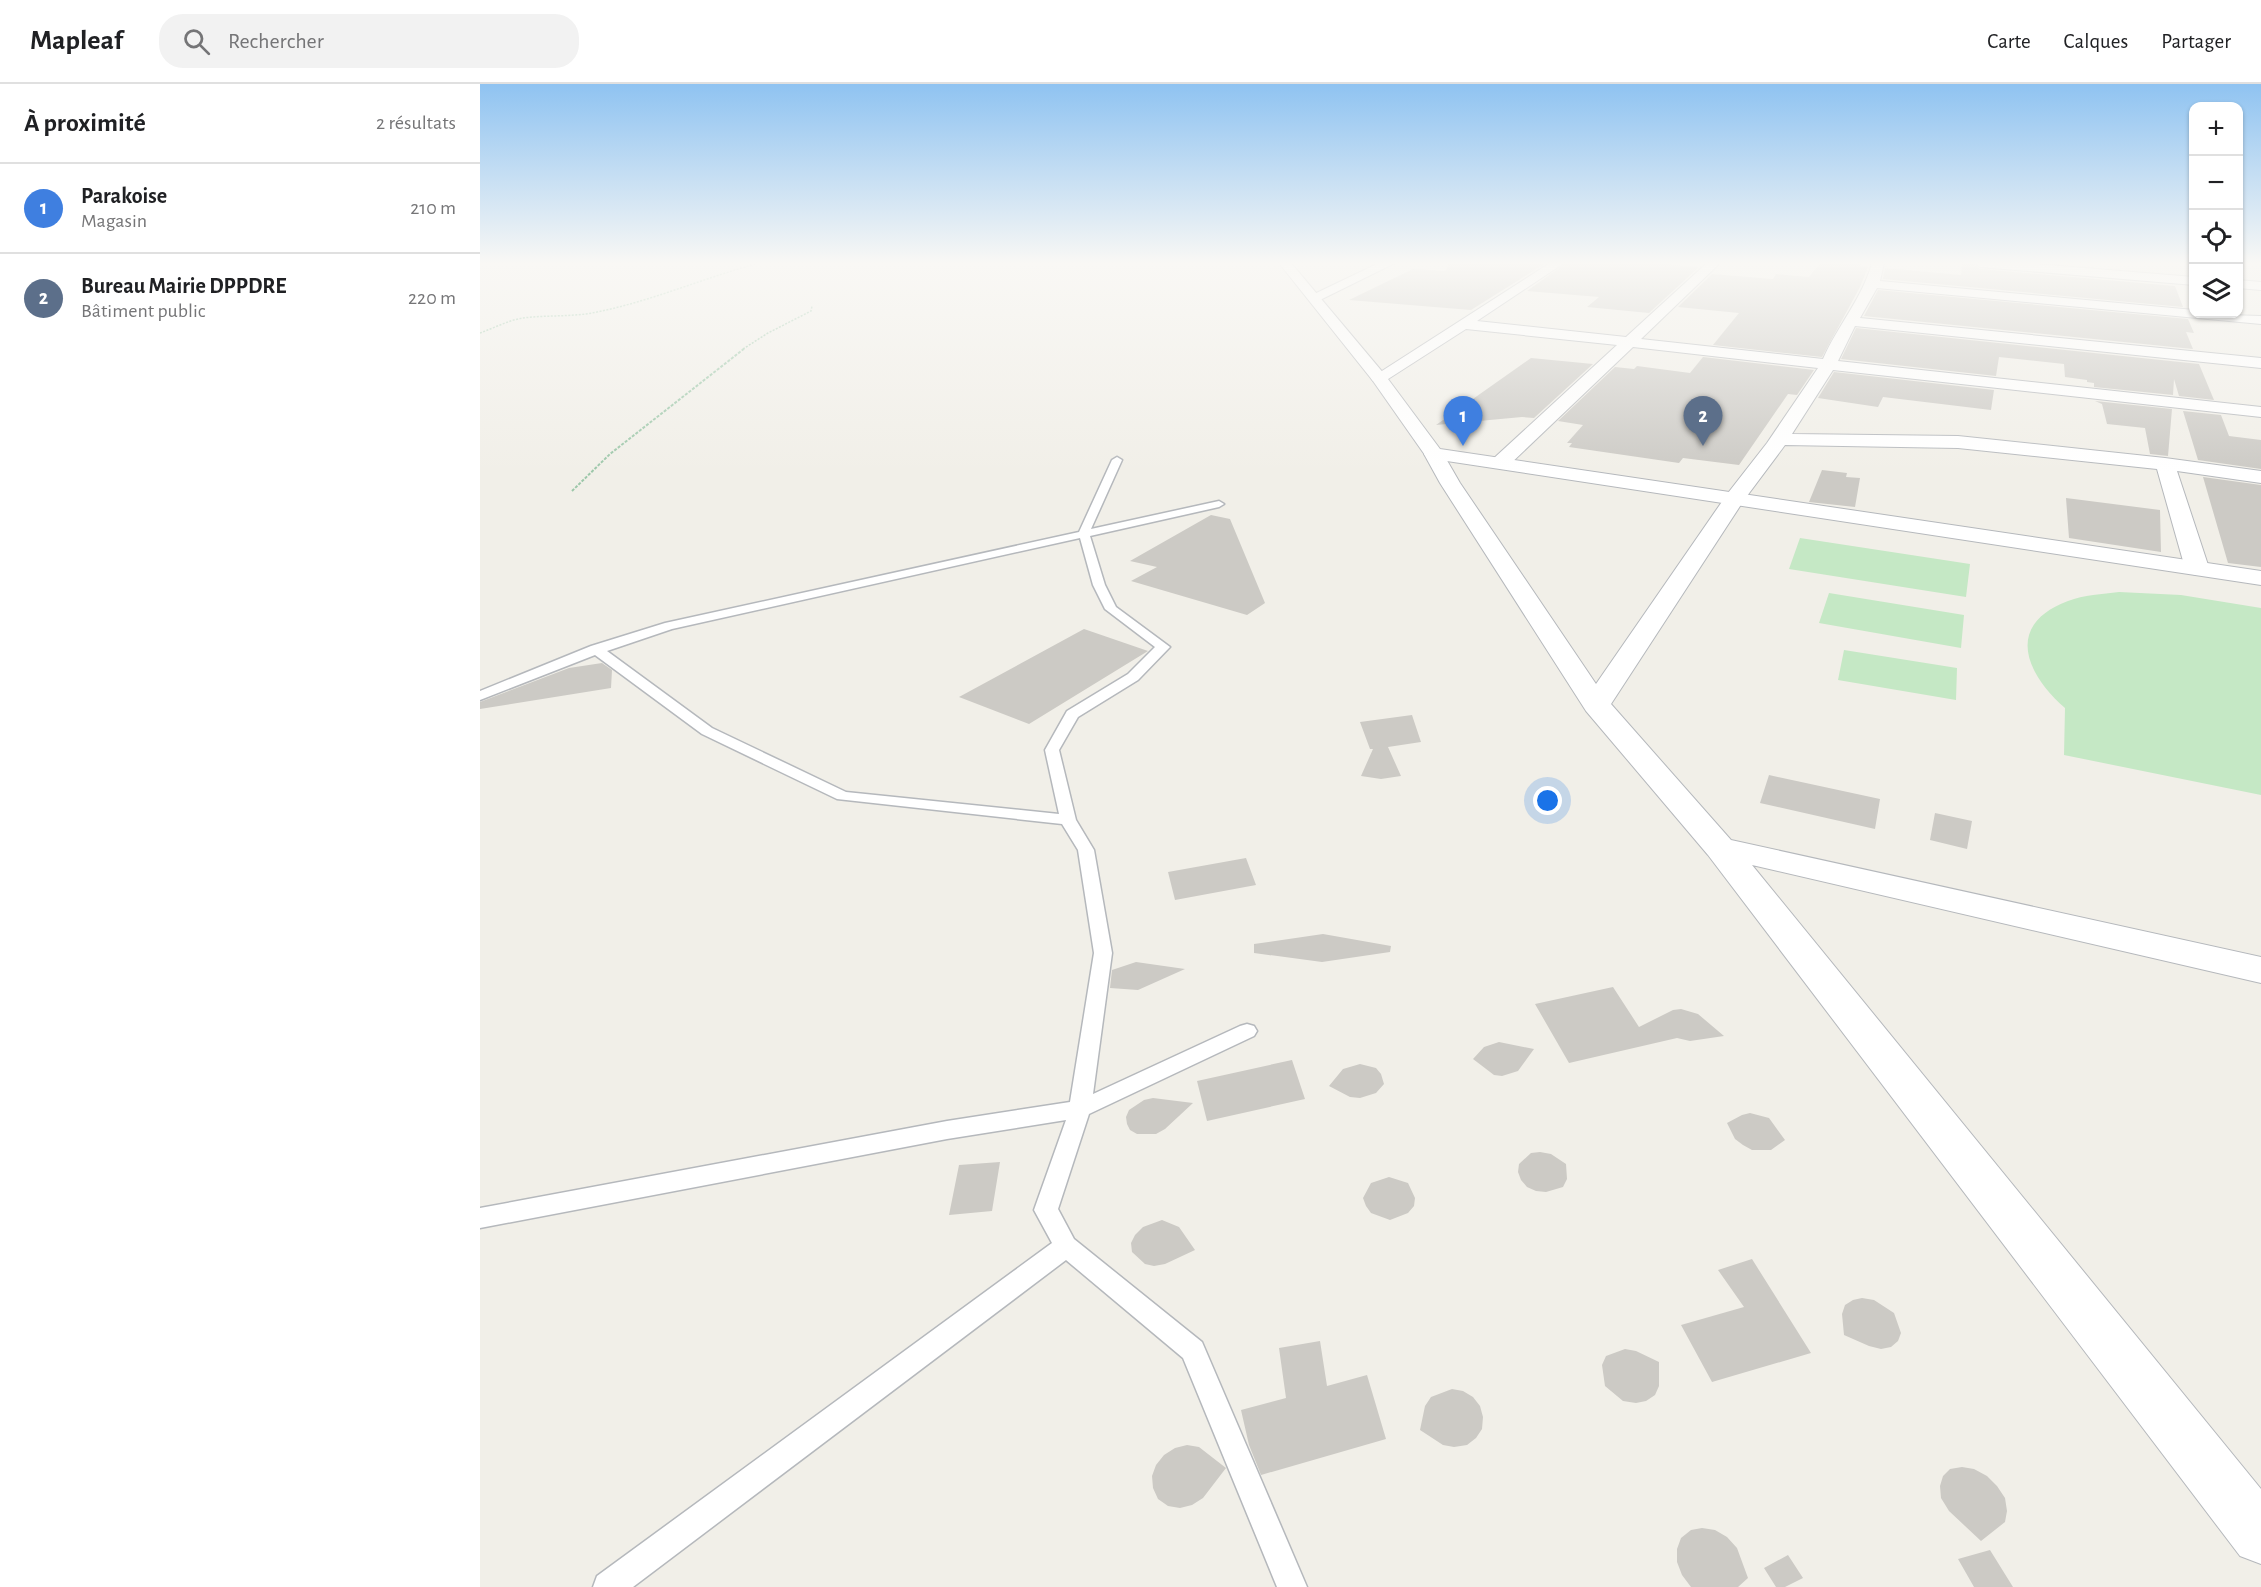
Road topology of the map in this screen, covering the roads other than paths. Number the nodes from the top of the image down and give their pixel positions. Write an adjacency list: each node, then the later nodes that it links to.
1 (1344, 333): 12 (street)
2 (1449, 333): 12 (street)
3 (1543, 333): 8 (street)
4 (1639, 333): 8 (street)
5 (1844, 333): 11 (street)
6 (1968, 333): 9 (street)
7 (2224, 333): 9 (street)
8 (1629, 343): 11 (street); 17 (street)
9 (2240, 361): 10 (street)
10 (2261, 363)
11 (1829, 364): 13 (street); 14 (street)
12 (1379, 378): 15 (street)
13 (2261, 412)
14 (1778, 439): 18 (street); 20 (street)
15 (1434, 454): 17 (street); 27 (street)
16 (1117, 460): 22 (lane)
17 (1500, 463): 20 (street)
18 (2165, 464): 19 (street); 23 (street)
19 (2261, 477)
20 (1735, 497): 23 (street); 27 (street)
21 (1219, 504): 22 (lane)
22 (1084, 533): 25 (lane); 28 (lane)
23 (2196, 568): 24 (street)
24 (2261, 578)
25 (596, 649): 26 (lane); 28 (lane)
26 (480, 696)
27 (1596, 705): 29 (street)
28 (1068, 820): 32 (lane)
29 (1720, 848): 30 (street); 35 (street)
30 (2261, 970)
31 (1247, 1031): 32 (lane)
32 (1080, 1109): 33 (lane); 34 (lane)
33 (480, 1218)
34 (1066, 1246): 36 (lane); 37 (lane)
35 (2261, 1535)
36 (608, 1587)
37 (1292, 1587)

